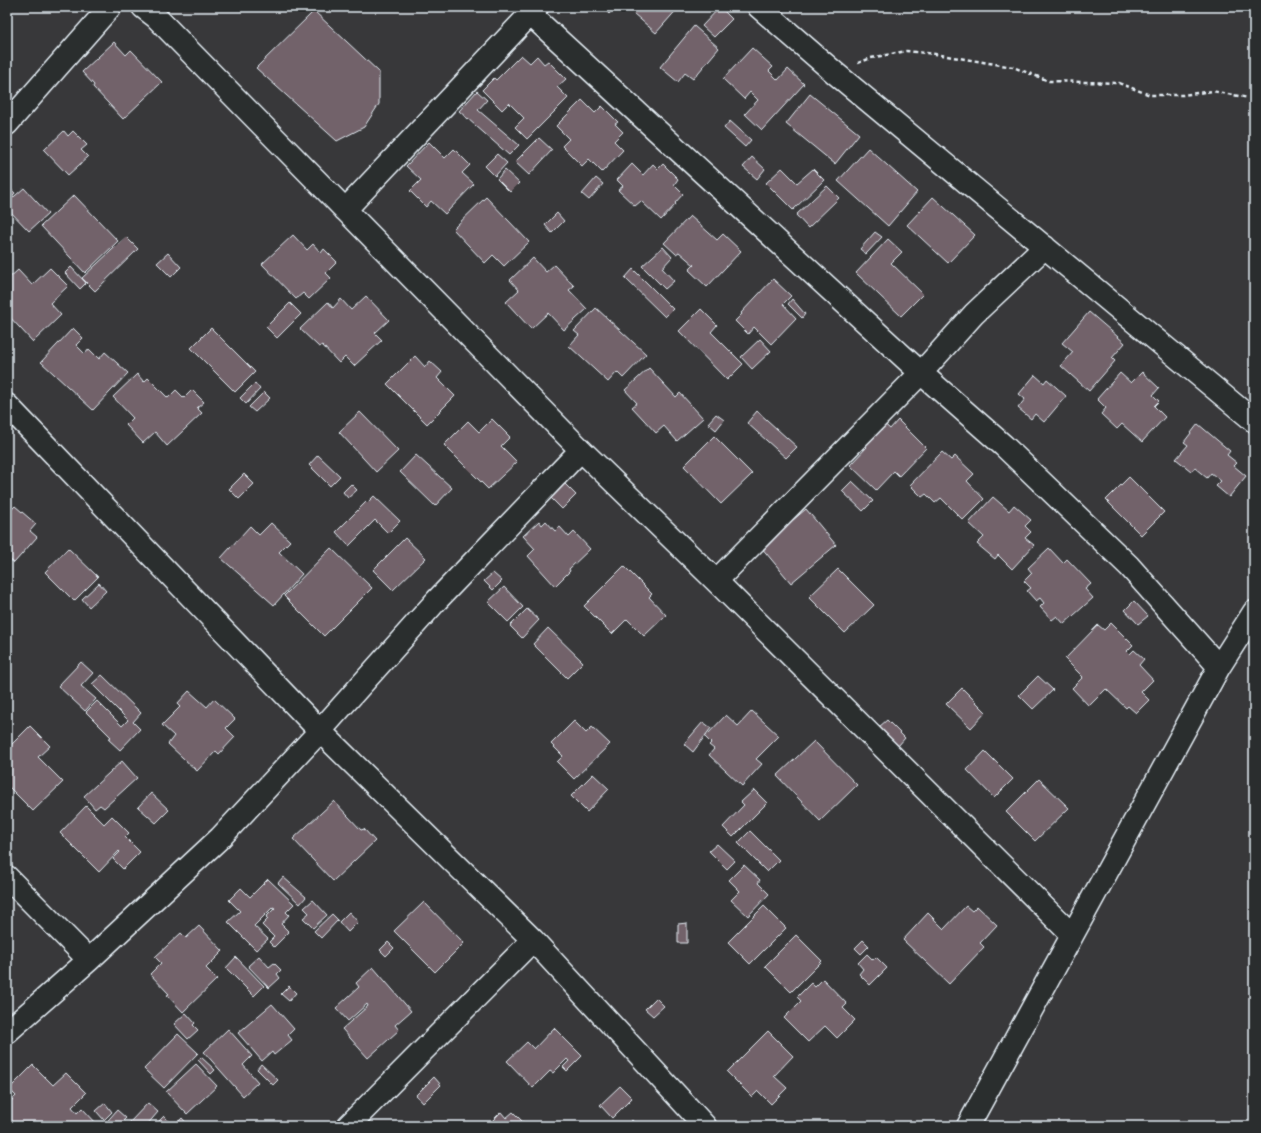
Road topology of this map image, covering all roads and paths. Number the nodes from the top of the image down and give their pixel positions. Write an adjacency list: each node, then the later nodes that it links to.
1 (110, 7): 7 (street)
2 (143, 7): 8 (street)
3 (759, 7): 5 (street)
4 (534, 11): 8 (street); 10 (street)
5 (835, 73): 6 (path); 9 (street)
6 (1254, 99)
7 (7, 124)
8 (345, 210): 13 (street)
9 (1045, 247): 10 (street); 12 (street)
10 (921, 372): 14 (street); 16 (street)
11 (7, 405): 17 (street)
12 (1254, 421)
13 (580, 450): 14 (street); 17 (street)
14 (716, 581): 19 (street)
15 (1254, 612): 16 (street)
16 (1219, 667): 19 (street)
17 (320, 731): 20 (street); 21 (street)
18 (7, 877): 21 (street)
19 (1072, 935): 25 (street)
20 (533, 940): 23 (street); 24 (street)
21 (89, 960): 22 (street)
22 (7, 1032)
23 (348, 1126)
24 (705, 1126)
25 (968, 1126)

